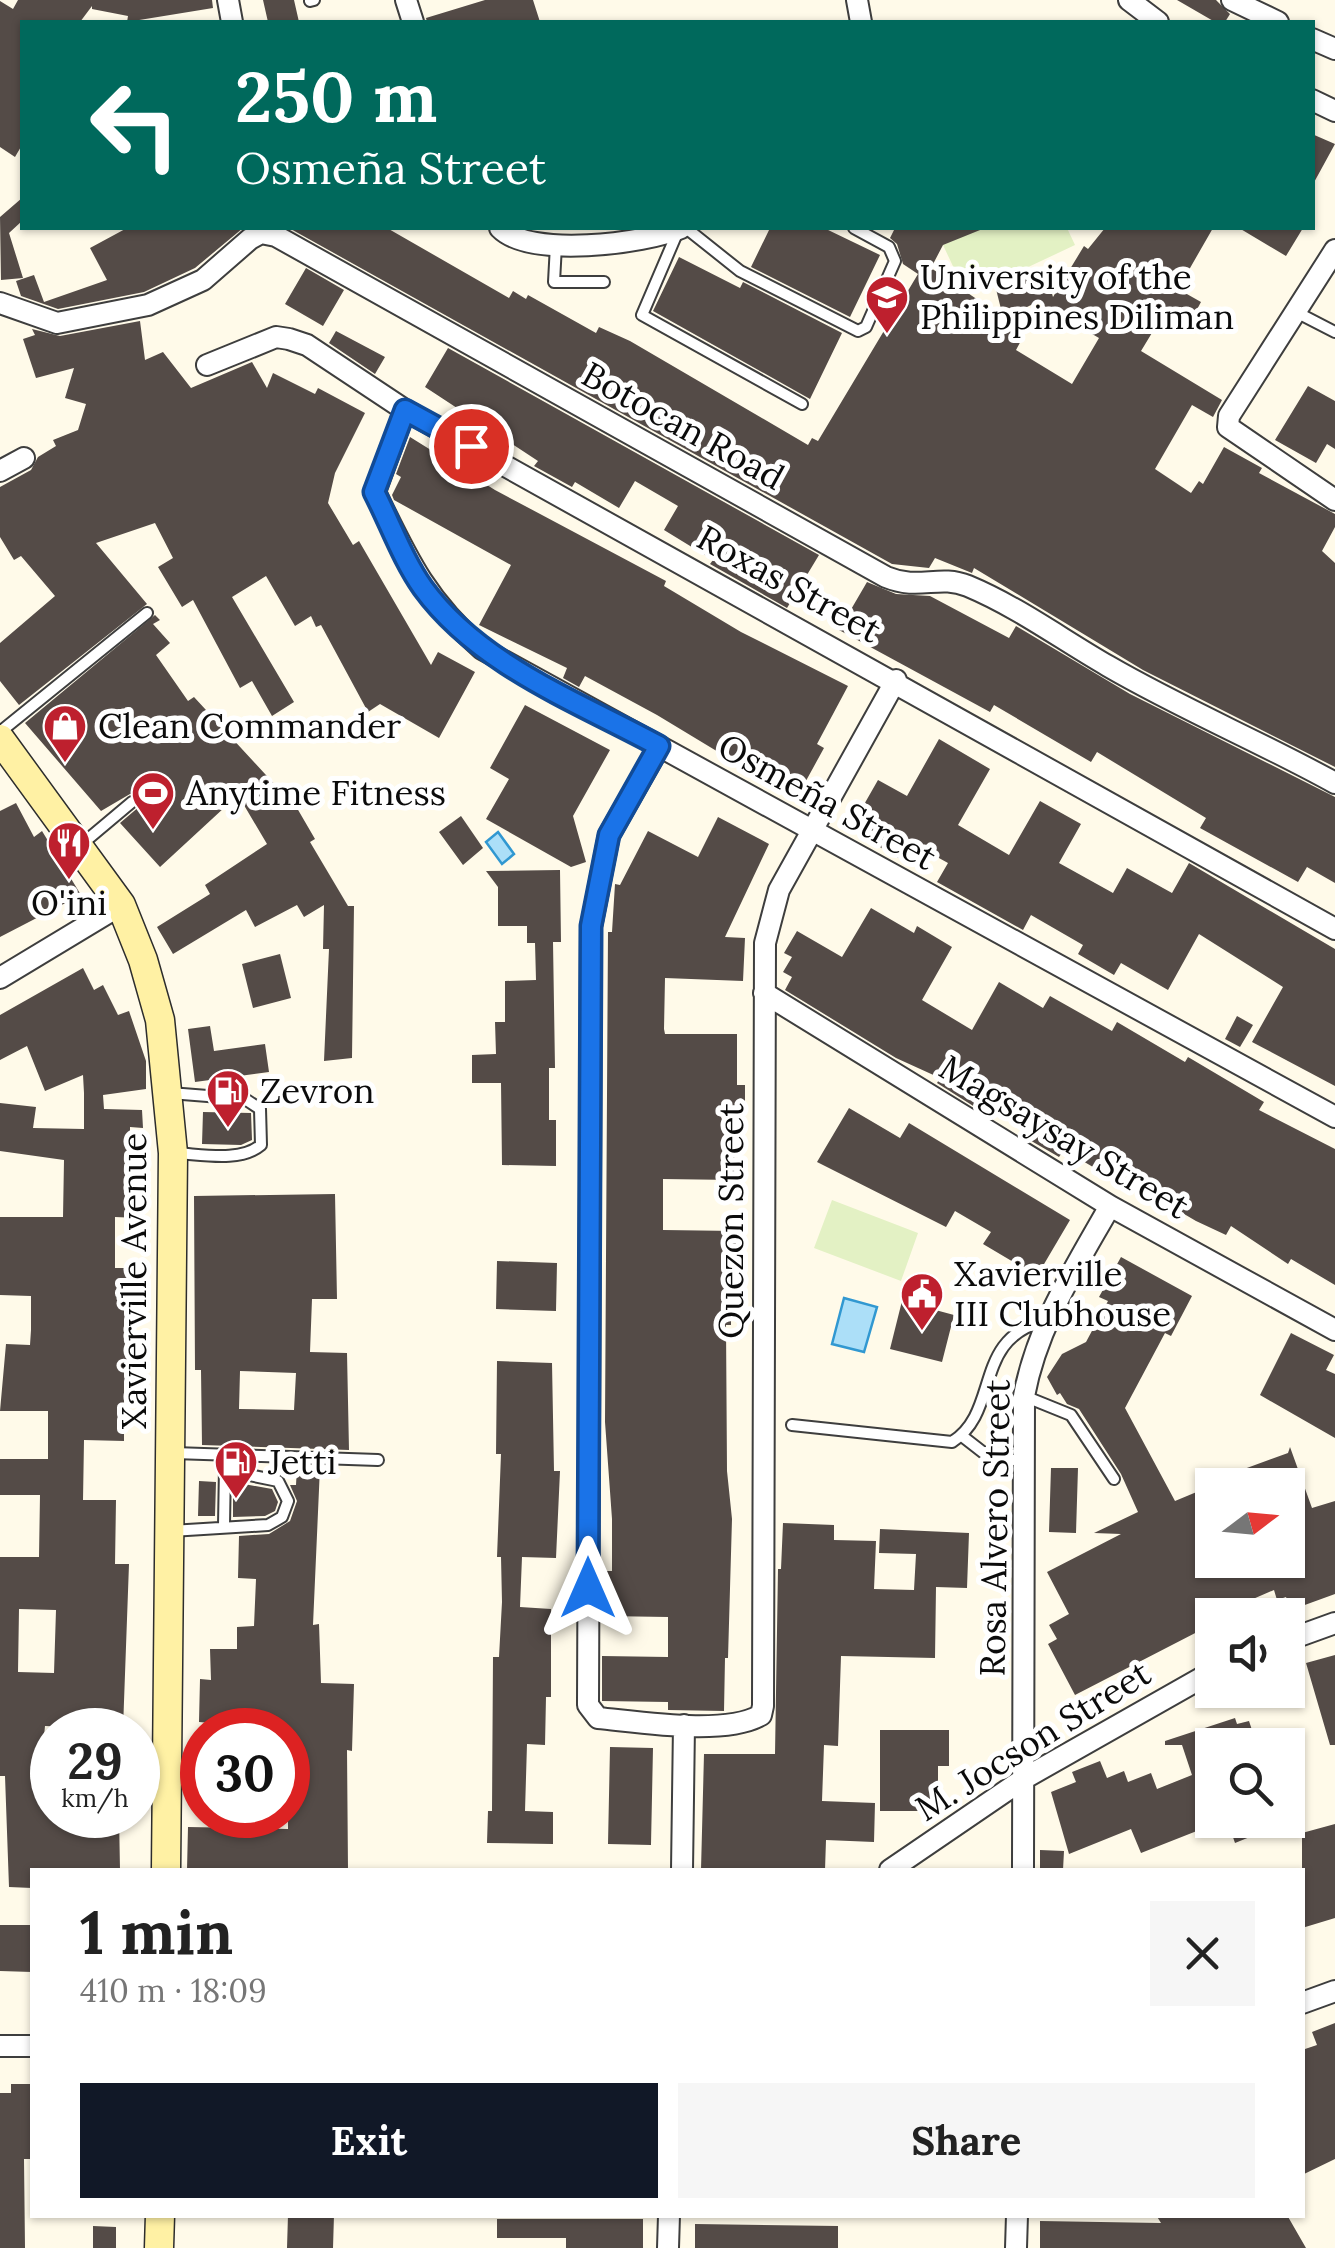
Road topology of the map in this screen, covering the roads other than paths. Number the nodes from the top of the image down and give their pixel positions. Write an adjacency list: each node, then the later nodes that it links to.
1 (1129, 0): 3 (street)
2 (1232, 0): 4 (street)
3 (1155, 20)
4 (1274, 20)
5 (502, 230): 10 (street)
6 (674, 230): 10 (street)
7 (681, 230): 17 (lane)
8 (685, 230): 9 (lane)
9 (858, 230)
10 (556, 246): 12 (lane)
11 (1335, 250): 14 (street)
12 (604, 282)
13 (0, 303): 27 (street, Botocan Road)
14 (1298, 313): 15 (lane); 21 (street)
15 (1335, 332)
16 (206, 365): 18 (street, Roxas Street)
17 (802, 404)
18 (405, 410): 23 (street, Roxas Street); 26 (street, Osmeña Street)
19 (24, 458): 20 (street)
20 (0, 471)
21 (1335, 500)
22 (146, 613): 24 (lane)
23 (896, 680): 29 (street, Quezon Street); 32 (street, Roxas Street)
24 (0, 732)
25 (0, 739): 30 (main road, Xavierville Avenue)
26 (659, 746): 29 (street, Osmeña Street); 55 (street, Quezon Street)
27 (1335, 783)
28 (132, 802): 30 (lane)
29 (813, 833): 34 (street, Quezon Street); 36 (street, Osmeña Street)
30 (81, 845): 31 (main road, Xavierville Avenue)
31 (121, 905): 33 (street); 35 (main road, Xavierville Avenue)
32 (1335, 929)
33 (0, 978)
34 (764, 993): 38 (street, Magsaysay Street); 55 (street, Quezon Street)
35 (170, 1093): 37 (main road, Xavierville Avenue); 37 (lane)
36 (1335, 1117)
37 (173, 1153): 44 (main road, Xavierville Avenue)
38 (1110, 1206): 39 (street, Rosa Alvero Street); 40 (street, Magsaysay Street)
39 (1046, 1321): 41 (street, Rosa Alvero Street); 43 (lane)
40 (1335, 1330)
41 (1024, 1396): 47 (street, Rosa Alvero Street); 49 (lane)
42 (792, 1426): 43 (lane)
43 (962, 1436): 47 (lane)
44 (173, 1454): 45 (lane); 51 (main road, Xavierville Avenue)
45 (225, 1455): 46 (lane); 48 (lane)
46 (378, 1460)
47 (1022, 1461): 56 (street, Rosa Alvero Street)
48 (225, 1470): 50 (lane); 50 (lane)
49 (1114, 1480)
50 (224, 1525): 51 (lane)
51 (170, 1531): 57 (main road, Xavierville Avenue)
52 (1335, 1623): 53 (street)
53 (1305, 1634)
54 (1195, 1682): 56 (street, M. Jocson Street)
55 (684, 1725): 58 (street)
56 (1025, 1778): 59 (street, M. Jocson Street); 60 (street, Rosa Alvero Street)
57 (166, 1868)
58 (682, 1868)
59 (893, 1868)
60 (1022, 1868)
61 (1335, 1991): 62 (street)
62 (1305, 2002)
63 (0, 2046): 64 (street)
64 (30, 2046)
65 (160, 2218): 68 (main road)
66 (668, 2218): 69 (street)
67 (1017, 2218): 70 (street)
68 (159, 2248)
69 (668, 2248)
70 (1016, 2248)

